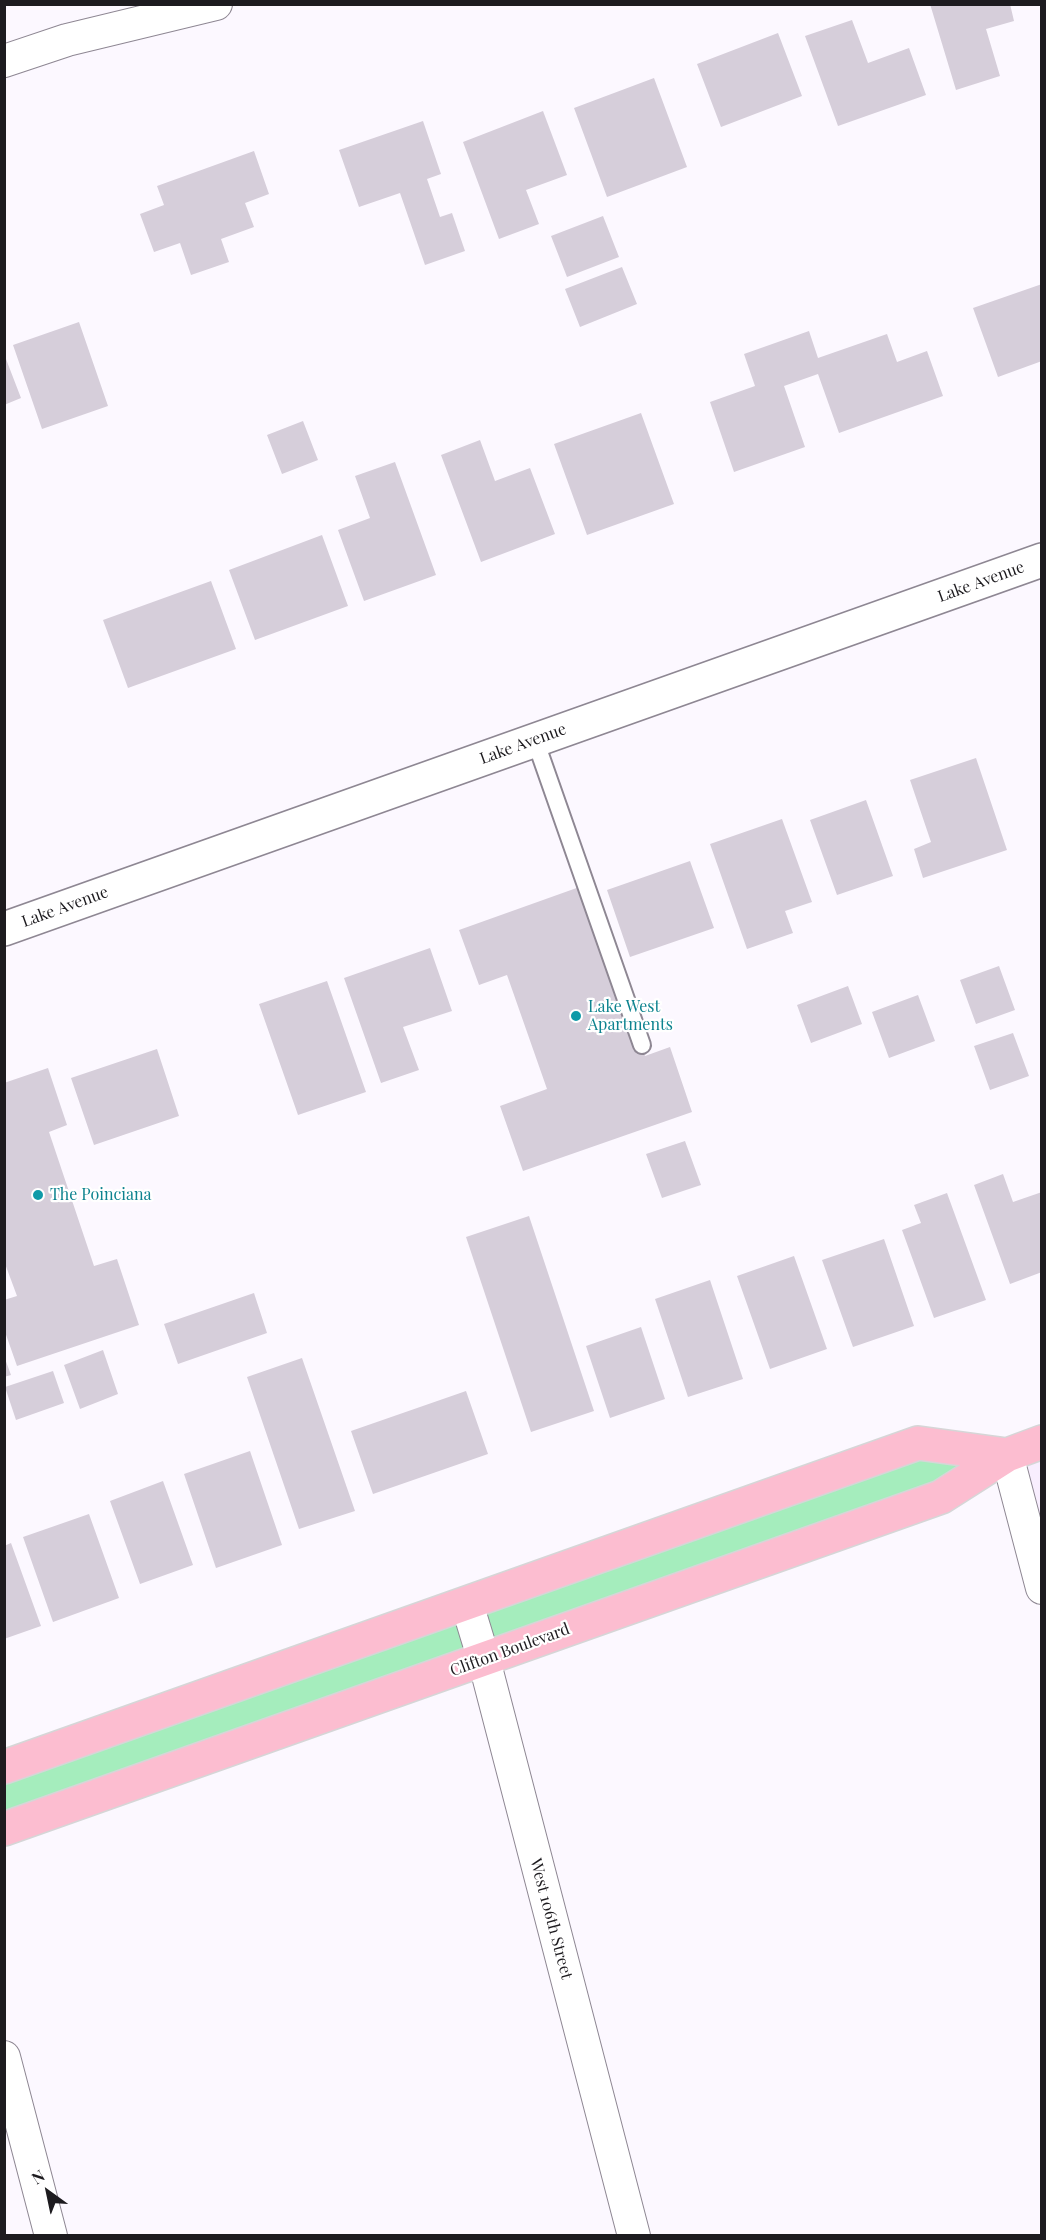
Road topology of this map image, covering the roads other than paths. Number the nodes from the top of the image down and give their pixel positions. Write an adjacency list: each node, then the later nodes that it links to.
1 (216, 4): 2 (street)
2 (4, 62)
3 (1041, 560): 4 (street, Lake Avenue)
4 (536, 740): 5 (street, Lake Avenue); 6 (lane)
5 (4, 929)
6 (642, 1045)
7 (1041, 1442): 8 (main road, Clifton Boulevard)
8 (1007, 1455): 9 (street); 10 (main road, Clifton Boulevard); 11 (main road, Clifton Boulevard)
9 (1041, 1588)
10 (467, 1604): 11 (street, West 106th Street); 12 (main road, Clifton Boulevard)
11 (483, 1660): 13 (main road, Clifton Boulevard); 16 (street, West 106th Street)
12 (4, 1767)
13 (4, 1829)
14 (4, 2057): 15 (street)
15 (51, 2235)
16 (634, 2235)

